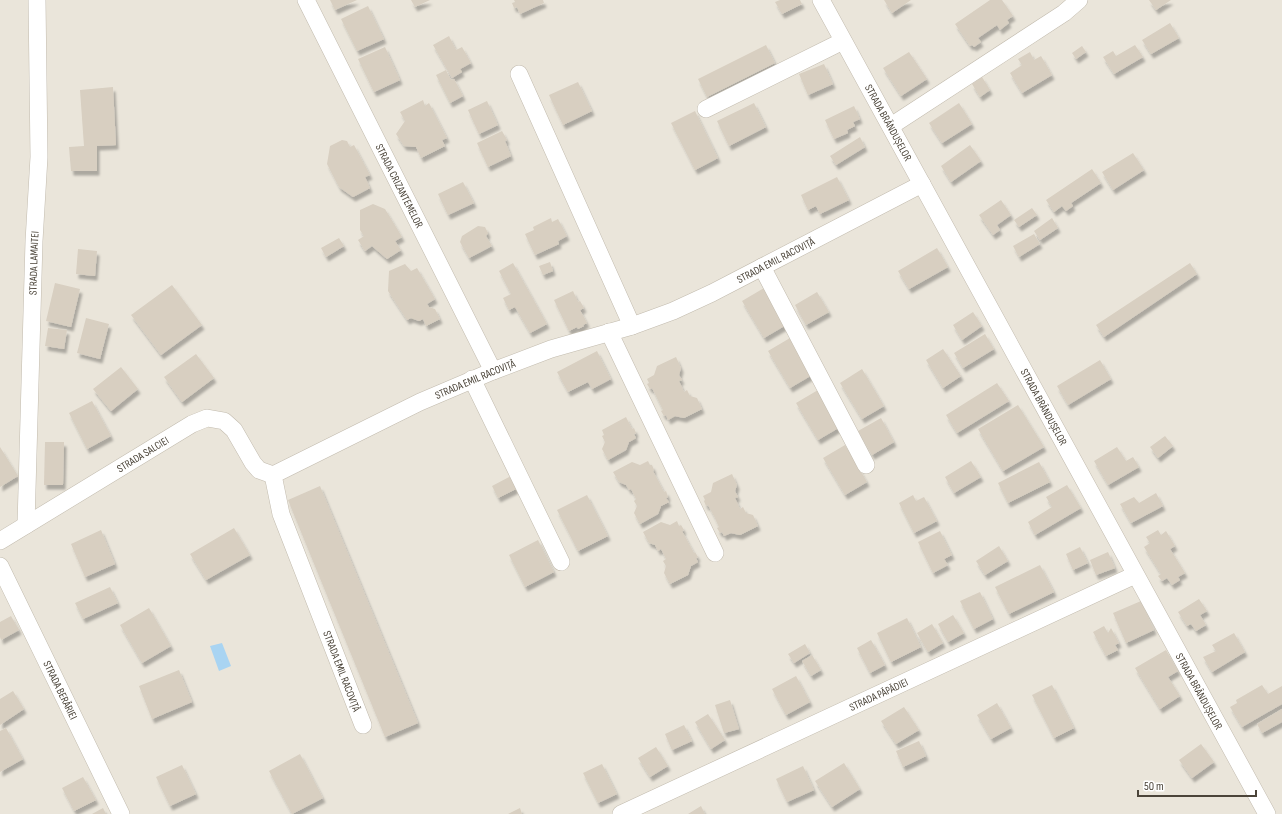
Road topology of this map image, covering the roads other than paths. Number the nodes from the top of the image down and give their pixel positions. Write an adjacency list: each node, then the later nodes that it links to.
1 (36, 0): 17 (street, STRADA LAMAITEI)
2 (306, 0): 13 (street, STRADA CRIZANTEMELOR)
3 (820, 0): 5 (street, STRADA BRÂNDUȘELOR)
4 (1079, 0): 8 (street)
5 (843, 40): 7 (street); 8 (street, STRADA BRÂNDUȘELOR)
6 (519, 74): 11 (street)
7 (706, 109)
8 (891, 126): 9 (street, STRADA BRÂNDUȘELOR)
9 (922, 184): 10 (street, STRADA EMIL RACOVIȚĂ); 22 (street, STRADA BRÂNDUȘELOR)
10 (762, 267): 11 (street, STRADA EMIL RACOVIȚĂ); 15 (street)
11 (632, 326): 12 (street, STRADA EMIL RACOVIȚĂ)
12 (610, 332): 13 (street, STRADA EMIL RACOVIȚĂ); 19 (street)
13 (493, 371): 14 (street, STRADA EMIL RACOVIȚĂ)
14 (472, 380): 16 (street, STRADA EMIL RACOVIȚĂ); 20 (street)
15 (866, 465)
16 (273, 475): 17 (street, STRADA SALCIEI); 23 (street, STRADA EMIL RACOVIȚĂ)
17 (26, 526): 18 (street, STRADA SALCIEI)
18 (0, 541)
19 (716, 553)
20 (561, 562)
21 (0, 566): 24 (street, STRADA BERĂRIEI)
22 (1135, 575): 25 (street, STRADA PĂPĂDIEI); 26 (street, STRADA BRÂNDUȘELOR)
23 (363, 725)
24 (121, 814)
25 (622, 814)
26 (1268, 814)

